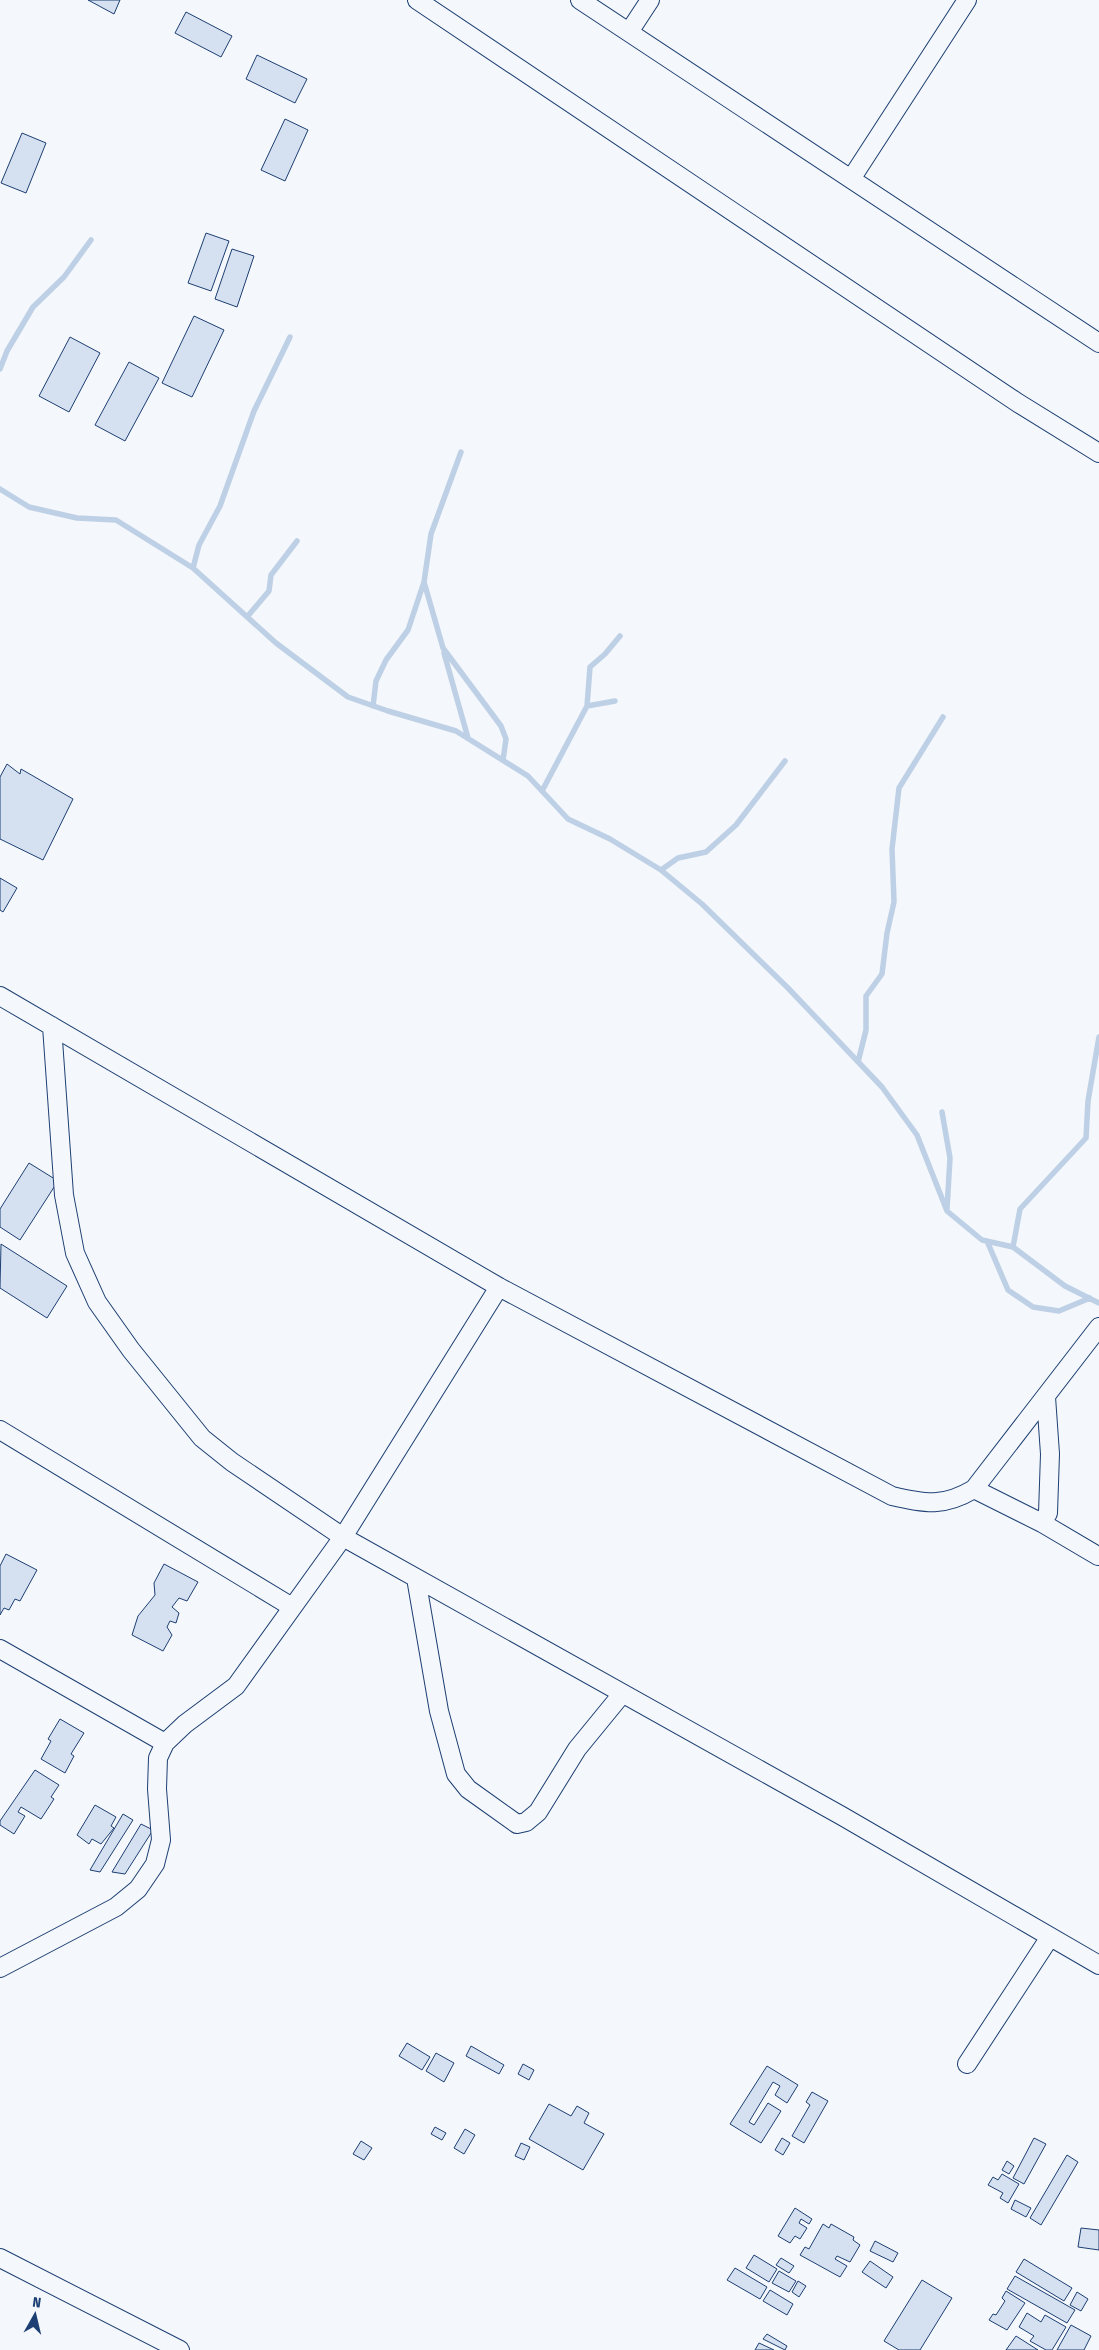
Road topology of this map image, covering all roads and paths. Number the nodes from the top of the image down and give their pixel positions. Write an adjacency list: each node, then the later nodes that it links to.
1 (417, 0): 8 (street)
2 (580, 0): 5 (street)
3 (650, 0): 5 (street)
4 (967, 0): 6 (street)
5 (629, 32): 6 (street)
6 (852, 179): 7 (street)
7 (1099, 342)
8 (1099, 453)
9 (0, 996): 10 (street)
10 (52, 1026): 11 (street); 17 (street)
11 (499, 1287): 15 (street); 17 (street)
12 (1099, 1328): 13 (street)
13 (1046, 1397): 15 (street); 16 (street)
14 (0, 1430): 20 (street)
15 (974, 1489): 16 (street)
16 (1042, 1523): 18 (street)
17 (343, 1538): 19 (street); 20 (street)
18 (1098, 1556)
19 (416, 1578): 22 (street); 22 (street)
20 (292, 1607): 23 (street)
21 (0, 1648): 23 (street)
22 (622, 1694): 24 (street)
23 (165, 1743): 26 (street)
24 (1050, 1937): 25 (street); 27 (street)
25 (1099, 1965)
26 (0, 1968)
27 (967, 2064)
28 (0, 2258): 29 (street)
29 (180, 2350)

